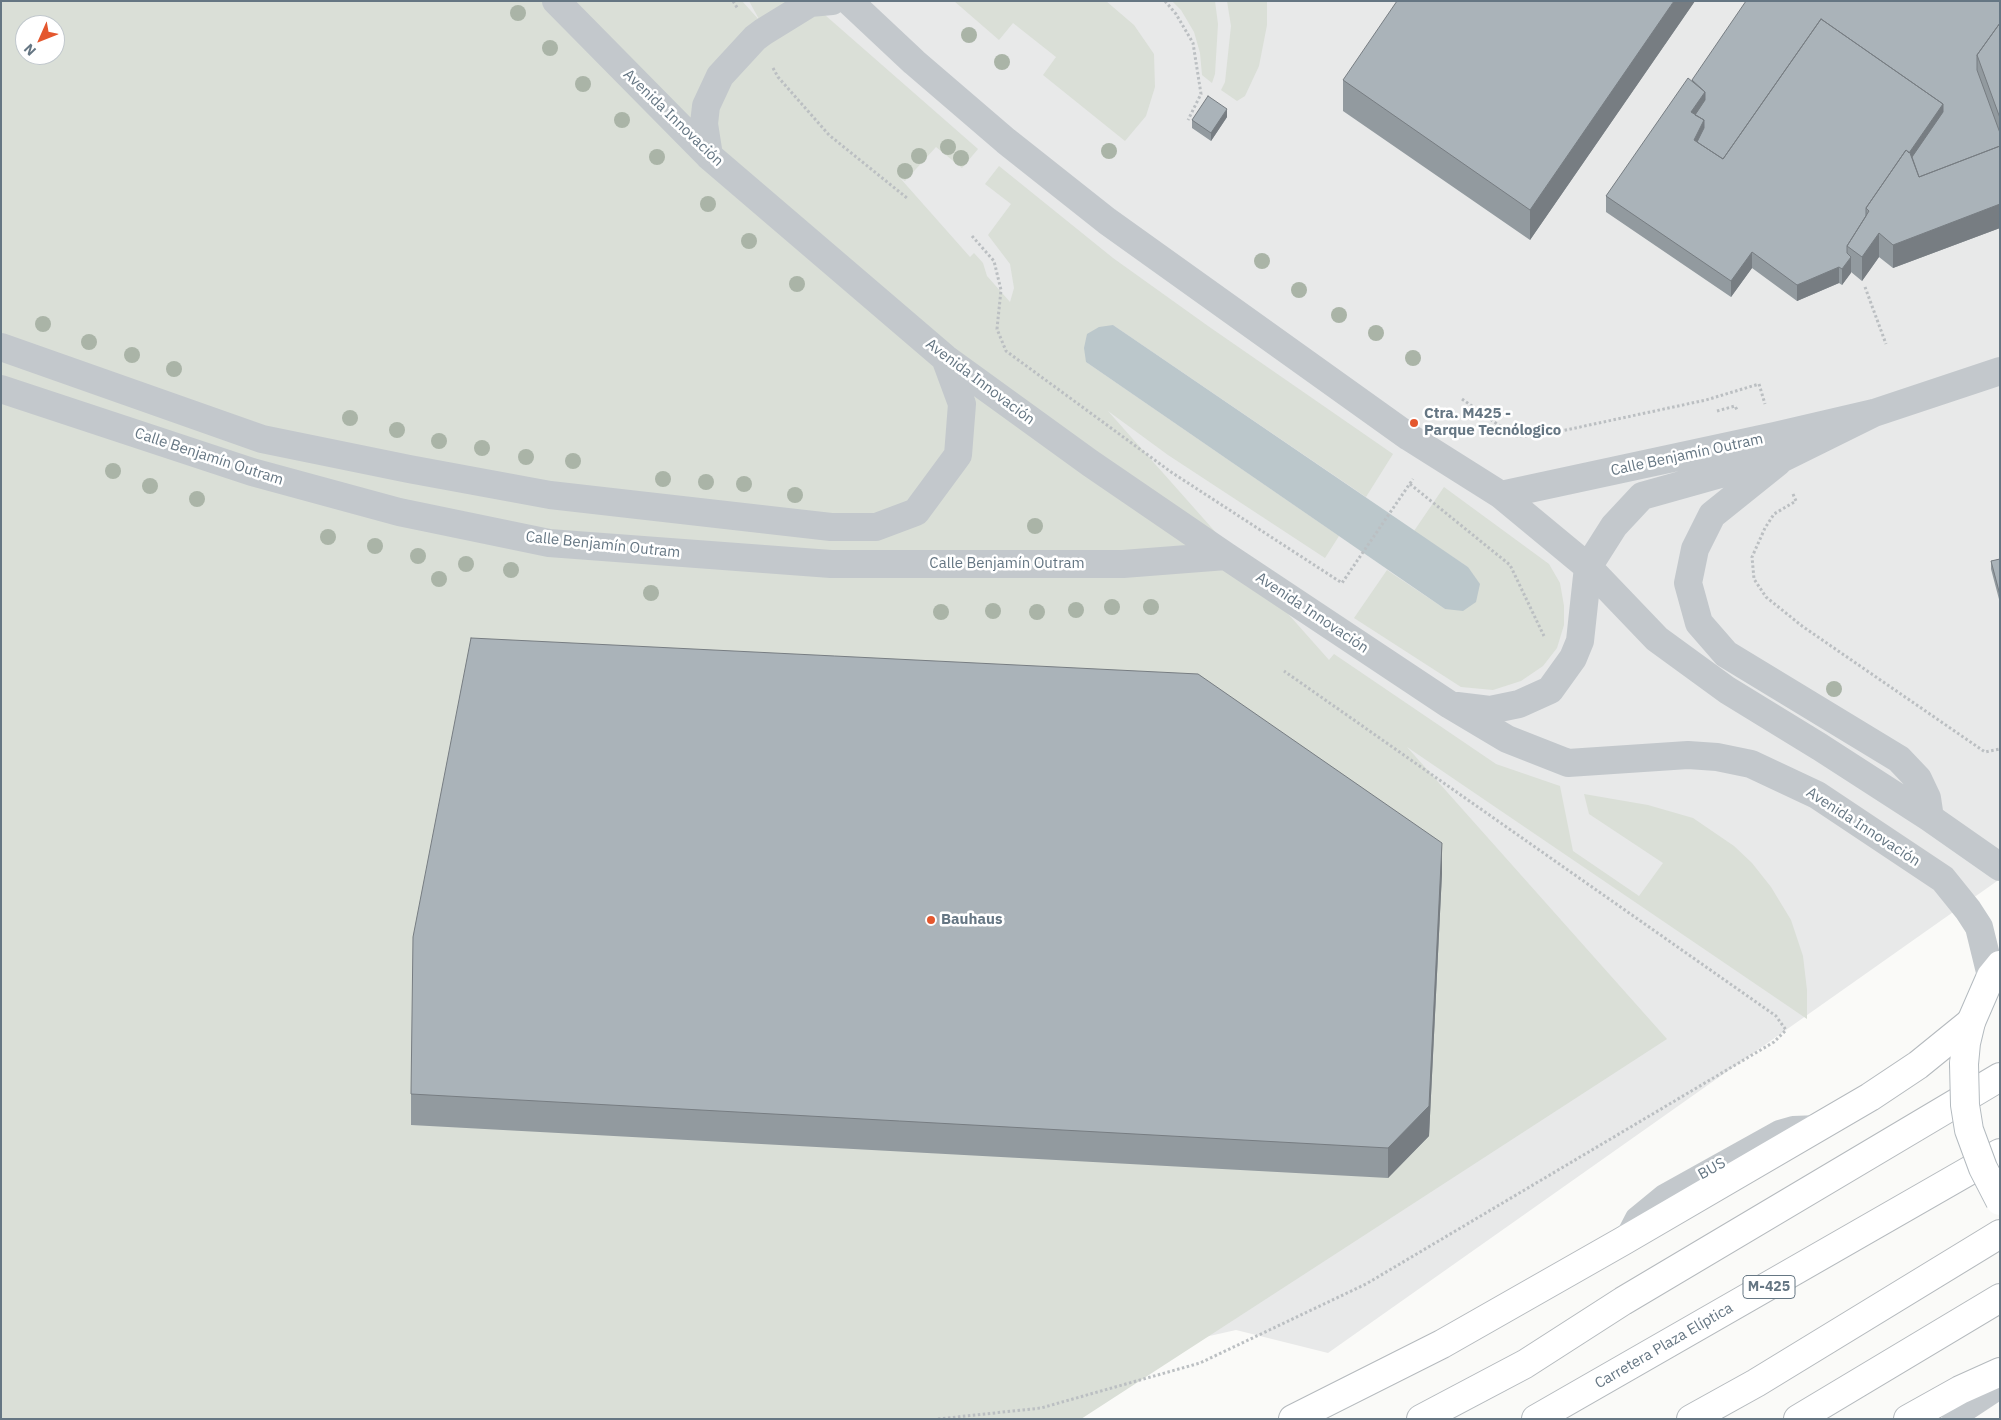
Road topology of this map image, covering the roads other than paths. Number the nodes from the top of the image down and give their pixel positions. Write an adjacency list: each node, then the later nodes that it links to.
1 (556, 1): 4 (street, Avenida Innovación)
2 (832, 1): 4 (street)
3 (849, 1): 11 (street)
4 (709, 156): 6 (street, Avenida Innovación)
5 (1, 347): 6 (street)
6 (946, 358): 12 (street, Avenida Innovación)
7 (2000, 371): 9 (street, Calle Benjamín Outram)
8 (1, 389): 12 (street, Calle Benjamín Outram)
9 (1874, 413): 10 (street, Calle Benjamín Outram); 11 (street, Calle Benjamín Outram)
10 (1781, 459): 13 (street, Calle Benjamín Outram); 15 (street)
11 (1501, 495): 13 (street)
12 (1226, 556): 14 (street, Avenida Innovación)
13 (1588, 567): 14 (street, Avenida Innovación); 15 (street)
14 (1450, 705): 17 (street, Avenida Innovación)
15 (1930, 818): 16 (street)
16 (2000, 867)
17 (1996, 971): 18 (main road)
18 (1971, 1022): 21 (main road, bridge); 26 (main road)
19 (2000, 1077): 27 (main road)
20 (2000, 1153): 28 (main road, Carretera Plaza Elíptica / M-425)
21 (2000, 1201)
22 (2000, 1234): 29 (main road)
23 (2000, 1298): 30 (main road)
24 (2000, 1372): 31 (main road)
25 (2000, 1388): 32 (lane)
26 (1293, 1419)
27 (1421, 1419)
28 (1536, 1419)
29 (1691, 1419)
30 (1798, 1419)
31 (1908, 1419)
32 (1953, 1419)

